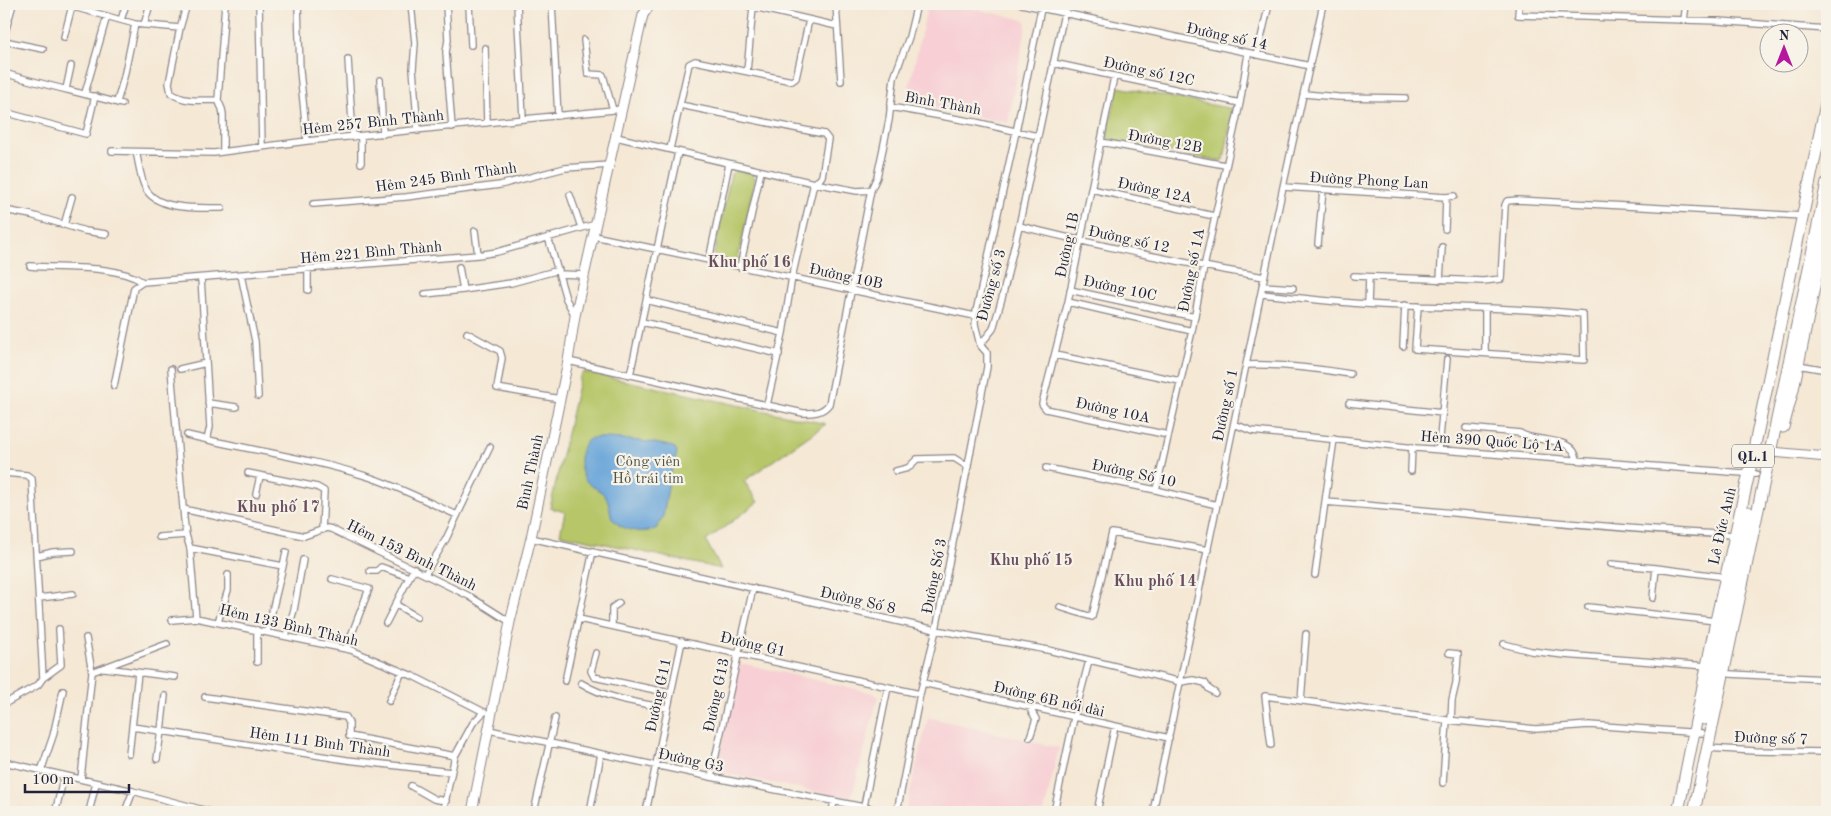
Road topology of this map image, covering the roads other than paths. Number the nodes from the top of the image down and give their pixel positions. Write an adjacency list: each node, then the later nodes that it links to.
1 (13, 4): 39 (street)
2 (63, 4): 24 (street)
3 (126, 4): 29 (street)
4 (150, 4): 33 (street)
5 (187, 4): 36 (street)
6 (225, 4): 62 (street)
7 (259, 4): 84 (street)
8 (298, 4): 82 (street)
9 (411, 4): 74 (street)
10 (446, 4): 73 (street)
11 (469, 4): 43 (street)
12 (516, 4): 71 (street)
13 (552, 4): 70 (street)
14 (650, 4): 67 (street, Bình Thành)
15 (741, 4): 26 (street)
16 (836, 4): 34 (street)
17 (917, 4): 66 (street)
18 (1022, 4): 25 (street, Đường số 14)
19 (1066, 4): 27 (street, Đường số 3)
20 (1269, 4): 47 (street)
21 (1323, 4): 51 (street, Đường số 1)
22 (1519, 4): 31 (street)
23 (1686, 4): 31 (street)
24 (72, 6): 28 (street); 40 (street)
25 (1041, 6): 27 (street, Đường số 14); 75 (street, Đường số 3)
26 (753, 7): 30 (street); 52 (street)
27 (1064, 12): 46 (street, Đường số 14); 49 (street, Đường số 3)
28 (107, 16): 29 (street); 58 (street)
29 (121, 20): 32 (street)
30 (809, 20): 34 (street); 52 (street)
31 (1684, 20): 35 (street)
32 (135, 24): 33 (street); 60 (street)
33 (144, 25): 36 (street)
34 (837, 26): 56 (street)
35 (1758, 26)
36 (180, 28): 62 (street)
37 (1808, 29): 38 (street)
38 (1827, 29)
39 (4, 36)
40 (64, 37)
41 (584, 40): 68 (street)
42 (4, 41): 45 (street)
43 (471, 45)
44 (485, 48): 72 (street)
45 (42, 49)
46 (1248, 54): 47 (street, Đường số 14); 64 (street, Đường số 1A)
47 (1258, 55): 51 (street, Đường số 14)
48 (348, 59): 80 (street)
49 (1053, 63): 54 (street, Đường số 12C); 78 (street, Đường số 3)
50 (71, 66): 57 (street)
51 (1310, 66): 59 (street, Đường số 1)
52 (747, 72): 65 (street)
53 (4, 74): 57 (street)
54 (1114, 77): 64 (street, Đường số 12C); 83 (street, Đường 1B)
55 (380, 80): 76 (street)
56 (841, 81)
57 (66, 89): 58 (street)
58 (86, 93): 60 (street)
59 (1304, 94): 61 (street); 97 (street, Đường số 1)
60 (95, 96): 69 (street)
61 (1405, 98)
62 (218, 100): 88 (street)
63 (1827, 100): 109 (highway, Lê Đức Anh / QL.1)
64 (1240, 103): 92 (street, Đường số 1A)
65 (680, 105): 85 (street); 95 (street)
66 (890, 108): 75 (street, Bình Thành); 99 (street, Bình Thành)
67 (623, 109): 68 (street, Hẻm 257 Bình Thành); 81 (street, Bình Thành)
68 (613, 110): 70 (street, Hẻm 257 Bình Thành)
69 (4, 112)
70 (558, 116): 71 (street, Hẻm 257 Bình Thành)
71 (523, 118): 72 (street, Hẻm 257 Bình Thành)
72 (487, 123): 73 (street, Hẻm 257 Bình Thành)
73 (452, 127): 74 (street, Hẻm 257 Bình Thành)
74 (418, 130): 76 (street, Hẻm 257 Bình Thành)
75 (1016, 132): 78 (street, Bình Thành); 156 (street, Đường số 3)
76 (383, 134): 77 (street, Hẻm 257 Bình Thành)
77 (361, 136): 80 (street, Hẻm 257 Bình Thành); 90 (street)
78 (1037, 136): 113 (street, Đường số 3)
79 (1827, 136): 205 (highway, Lê Đức Anh / QL.1)
80 (353, 137): 82 (street, Hẻm 257 Bình Thành)
81 (616, 137): 85 (street); 93 (street, Bình Thành)
82 (307, 141): 84 (street, Hẻm 257 Bình Thành)
83 (1101, 142): 92 (street, Đường 12B); 98 (street, Đường 1B)
84 (262, 147): 88 (street, Hẻm 257 Bình Thành)
85 (670, 149): 89 (street)
86 (112, 151): 87 (street, Hẻm 257 Bình Thành)
87 (136, 152): 88 (street, Hẻm 257 Bình Thành); 106 (street)
88 (223, 152)
89 (678, 152): 91 (street); 123 (street)
90 (361, 163)
91 (729, 164): 94 (street); 125 (street)
92 (1226, 164): 108 (street, Đường số 1A)
93 (610, 165): 105 (street, Hẻm 245 Bình Thành); 110 (street, Bình Thành)
94 (761, 171): 95 (street); 129 (street)
95 (814, 183): 99 (street); 135 (street)
96 (1827, 183): 196 (highway, Lê Đức Anh / QL.1)
97 (1283, 188): 100 (street, Đường Phong Lan); 136 (street, Đường số 1)
98 (1091, 189): 108 (street, Đường 12A); 120 (street, Đường 1B)
99 (870, 190): 145 (street, Bình Thành)
100 (1323, 190): 104 (street, Đường Phong Lan); 121 (street)
101 (570, 195): 114 (street)
102 (1454, 196): 104 (street, Đường Phong Lan)
103 (72, 197): 112 (street)
104 (1446, 197): 115 (street)
105 (313, 204)
106 (222, 208)
107 (4, 210): 112 (street)
108 (1214, 216): 127 (street, Đường số 1A)
109 (1803, 216): 139 (street); 205 (highway, Lê Đức Anh / QL.1)
110 (596, 224): 114 (street, Hẻm 221 Bình Thành); 118 (street, Bình Thành)
111 (1827, 224): 171 (highway, Lê Đức Anh / QL.1)
112 (64, 225): 117 (street)
113 (1019, 226): 120 (street, Đường số 12); 162 (street, Đường số 3)
114 (581, 227): 119 (street, Hẻm 221 Bình Thành)
115 (1445, 229)
116 (475, 231): 124 (street)
117 (106, 234)
118 (594, 236): 123 (street, Đường 10B); 133 (street, Bình Thành)
119 (548, 237): 124 (street, Hẻm 221 Bình Thành); 131 (street)
120 (1080, 241): 127 (street, Đường số 12); 146 (street, Đường 1B)
121 (1318, 244)
122 (1442, 247): 139 (street)
123 (656, 250): 125 (street, Đường 10B); 149 (street)
124 (478, 256): 130 (street, Hẻm 221 Bình Thành)
125 (709, 260): 129 (street, Đường 10B)
126 (30, 266): 140 (street)
127 (1204, 266): 136 (street, Đường số 12); 157 (street, Đường số 1A)
128 (459, 267): 144 (street)
129 (740, 267): 135 (street, Đường 10B)
130 (308, 269): 132 (street, Hẻm 221 Bình Thành); 143 (street)
131 (560, 272): 133 (street); 144 (street); 155 (street)
132 (241, 275): 138 (street, Hẻm 221 Bình Thành); 179 (street)
133 (585, 275): 155 (street, Bình Thành)
134 (1354, 276): 137 (street)
135 (792, 277): 145 (street, Đường 10B); 161 (street)
136 (1264, 277): 141 (street, Đường số 1)
137 (1369, 277): 139 (street); 151 (street)
138 (201, 278): 140 (street, Hẻm 221 Bình Thành); 169 (street)
139 (1440, 280)
140 (143, 282): 178 (street)
141 (1262, 286): 142 (street); 148 (street, Đường số 1)
142 (1293, 288)
143 (308, 290)
144 (463, 290): 147 (street)
145 (852, 290): 156 (street, Đường 10B); 183 (street, Bình Thành)
146 (1070, 290): 150 (street, Đường 1B); 157 (street, Đường 10C)
147 (425, 294)
148 (1261, 294): 151 (street); 170 (street, Đường số 1)
149 (646, 300): 158 (street); 161 (street)
150 (1068, 302): 159 (street); 166 (street, Đường 1B)
151 (1368, 304): 152 (street)
152 (1405, 305): 153 (street); 163 (street)
153 (1418, 306): 154 (street); 164 (street)
154 (1485, 309): 164 (street); 164 (street)
155 (575, 316): 168 (street, Bình Thành)
156 (975, 316): 162 (street, Đường số 3)
157 (1195, 317): 159 (street, Đường số 1A)
158 (642, 322): 165 (street); 176 (street)
159 (1192, 330): 177 (street, Đường số 1A)
160 (467, 333): 180 (street)
161 (783, 333): 165 (street)
162 (980, 345): 199 (street, Đường Số 3)
163 (1403, 346)
164 (1485, 353)
165 (778, 354): 183 (street)
166 (1055, 355): 177 (street); 185 (street, Đường 1B)
167 (1447, 360): 186 (street)
168 (568, 361): 176 (street, Bình Thành); 180 (street, Bình Thành)
169 (206, 363): 173 (street); 181 (street)
170 (1246, 365): 175 (street); 187 (street, Đường số 1)
171 (1798, 365): 174 (street); 196 (highway, Lê Đức Anh / QL.1)
172 (171, 369): 211 (street, Hẻm 133 Bình Thành)
173 (180, 369)
174 (1827, 370)
175 (1350, 374)
176 (630, 375): 183 (street, Bình Thành)
177 (1180, 381): 190 (street, Đường số 1A)
178 (114, 386)
179 (258, 396)
180 (560, 399): 217 (street, Bình Thành)
181 (208, 403): 184 (street); 192 (street)
182 (1350, 403): 186 (street)
183 (767, 405)
184 (236, 407)
185 (1053, 410): 190 (street, Đường 10A)
186 (1443, 413): 195 (street)
187 (1234, 424): 191 (street, Hẻm 390 Quốc Lộ 1A); 210 (street, Đường số 1)
188 (1466, 428): 198 (street)
189 (187, 435): 192 (street)
190 (1168, 435): 207 (street, Đường số 1A)
191 (1334, 439): 194 (street, Hẻm 390 Quốc Lộ 1A); 209 (street)
192 (207, 440): 212 (street)
193 (490, 447): 212 (street)
194 (1412, 447): 195 (street, Hẻm 390 Quốc Lộ 1A); 202 (street)
195 (1440, 449): 198 (street, Hẻm 390 Quốc Lộ 1A)
196 (1774, 452): 197 (street); 274 (highway, Lê Đức Anh / QL.1); 307 (highway, Lê Đức Anh / QL.1)
197 (1827, 457)
198 (1577, 460): 205 (street, Hẻm 390 Quốc Lộ 1A)
199 (968, 467): 201 (street); 255 (street, Đường Số 3)
200 (1046, 468): 207 (street, Đường Số 10)
201 (896, 471)
202 (1411, 471)
203 (4, 473): 223 (street)
204 (248, 473): 206 (street)
205 (1753, 474): 215 (highway, Lê Đức Anh / QL.1); 302 (highway, Lê Đức Anh / QL.1)
206 (260, 476): 208 (street); 213 (street)
207 (1156, 490): 210 (street, Đường Số 10)
208 (256, 494)
209 (1325, 502): 215 (street); 232 (street)
210 (1217, 505): 219 (street, Đường số 1)
211 (183, 509): 213 (street, Hẻm 153 Bình Thành); 214 (street, Hẻm 133 Bình Thành)
212 (457, 515): 230 (street)
213 (322, 530): 227 (street, Hẻm 153 Bình Thành)
214 (186, 535): 216 (street); 218 (street, Hẻm 133 Bình Thành)
215 (1735, 535): 234 (highway, Lê Đức Anh / QL.1)
216 (160, 537)
217 (531, 538): 221 (street, Đường Số 8); 250 (street, Bình Thành)
218 (190, 548): 226 (street); 244 (street, Hẻm 133 Bình Thành)
219 (1208, 550): 243 (street); 279 (street, Đường số 1)
220 (73, 551): 223 (street)
221 (593, 551): 236 (street, Đường Số 8); 246 (street)
222 (286, 552): 226 (street)
223 (37, 556): 238 (street)
224 (303, 560): 258 (street)
225 (1611, 564): 228 (street)
226 (283, 566): 256 (street)
227 (414, 568): 230 (street, Hẻm 153 Bình Thành); 233 (street)
228 (1656, 568): 234 (street); 239 (street)
229 (370, 571): 233 (street)
230 (425, 574): 250 (street, Hẻm 153 Bình Thành)
231 (228, 575): 249 (street)
232 (1315, 575)
233 (409, 577): 241 (street)
234 (1726, 577): 248 (highway, Lê Đức Anh / QL.1)
235 (332, 579): 263 (street)
236 (753, 588): 255 (street, Đường Số 8); 266 (street, Đường G13)
237 (73, 594): 238 (street)
238 (38, 598): 276 (street)
239 (1653, 598)
240 (619, 603): 252 (street)
241 (395, 604): 245 (street); 251 (street)
242 (1588, 606): 248 (street)
243 (1060, 608)
244 (196, 618): 247 (street, Hẻm 133 Bình Thành); 249 (street, Hẻm 133 Bình Thành)
245 (417, 618)
246 (580, 619): 252 (street, Đường G1); 278 (street)
247 (172, 620)
248 (1716, 621): 269 (highway, Lê Đức Anh / QL.1)
249 (218, 622): 254 (street, Hẻm 133 Bình Thành)
250 (510, 622): 294 (street, Bình Thành)
251 (386, 623)
252 (612, 626): 260 (street, Đường G1)
253 (59, 629): 276 (street)
254 (258, 630): 256 (street, Hẻm 133 Bình Thành); 268 (street)
255 (936, 630): 267 (street, Đường Số 8); 281 (street, Đường Số 3)
256 (267, 632): 258 (street, Hẻm 133 Bình Thành)
257 (1306, 634): 290 (street)
258 (286, 636): 263 (street, Hẻm 133 Bình Thành)
259 (86, 638): 271 (street)
260 (682, 642): 266 (street, Đường G1); 284 (street, Đường G11)
261 (167, 644): 270 (street)
262 (1504, 644): 269 (street)
263 (346, 649): 272 (street, Hẻm 133 Bình Thành)
264 (1449, 652): 297 (street)
265 (596, 653): 284 (street)
266 (738, 654): 282 (street, Đường G1); 318 (street, Đường G13)
267 (1089, 661): 279 (street, Đường Số 8); 296 (street)
268 (257, 662)
269 (1707, 666): 302 (highway, Lê Đức Anh / QL.1)
270 (104, 668): 271 (street); 273 (street)
271 (92, 672): 319 (street)
272 (402, 672): 289 (street); 294 (street, Hẻm 133 Bình Thành)
273 (138, 673): 275 (street); 299 (street)
274 (1730, 674): 277 (street); 307 (highway, Lê Đức Anh / QL.1)
275 (175, 677)
276 (43, 678): 291 (street)
277 (1827, 679)
278 (565, 681)
279 (1180, 682): 286 (street, Đường Số 8); 304 (street, Đường số 1)
280 (581, 683): 293 (street)
281 (923, 683): 285 (street, Đường Số 3); 292 (street, Đường 6B nối dài)
282 (888, 687): 285 (street, Đường G1); 326 (street)
283 (63, 691): 315 (street)
284 (670, 693): 293 (street, Đường G11)
285 (920, 694): 339 (street, Đường Số 3)
286 (1215, 694)
287 (165, 696): 301 (street)
288 (205, 697): 311 (street)
289 (389, 701)
290 (1301, 701): 297 (street); 306 (street)
291 (4, 704)
292 (1029, 707): 296 (street, Đường 6B nối dài); 303 (street)
293 (668, 708): 314 (street, Đường G11)
294 (488, 713): 300 (street, Bình Thành); 311 (street)
295 (555, 718): 305 (street)
296 (1074, 718): 298 (street, Đường 6B nối dài); 340 (street)
297 (1449, 720): 302 (street); 321 (street)
298 (1115, 726): 304 (street, Đường 6B nối dài); 341 (street)
299 (132, 727): 301 (street); 309 (street)
300 (489, 730): 305 (street, Đường G3); 333 (street, Bình Thành)
301 (161, 731): 312 (street); 316 (street, Hẻm 111 Bình Thành)
302 (1698, 732): 343 (highway, Lê Đức Anh / QL.1); 344 (highway, Lê Đức Anh / QL.1)
303 (1030, 738)
304 (1169, 738): 342 (street, Đường số 1)
305 (548, 743): 310 (street, Đường G3); 334 (street)
306 (1271, 745)
307 (1710, 749): 308 (street, Đường số 7); 345 (highway, Lê Đức Anh / QL.1); 346 (highway, Lê Đức Anh / QL.1)
308 (1827, 752)
309 (128, 754)
310 (601, 754): 314 (street, Đường G3); 335 (street)
311 (454, 756): 316 (street)
312 (157, 759)
313 (4, 762): 315 (street)
314 (656, 766): 318 (street, Đường G3); 336 (street, Đường G11)
315 (41, 771): 317 (street)
316 (451, 772): 324 (street)
317 (64, 776): 319 (street); 327 (street)
318 (711, 777): 325 (street, Đường G3)
319 (81, 779): 320 (street)
320 (96, 782): 323 (street); 329 (street)
321 (1443, 783)
322 (412, 786): 324 (street)
323 (133, 791): 328 (street); 330 (street)
324 (446, 801): 332 (street)
325 (834, 802): 326 (street, Đường G3); 337 (street)
326 (864, 806): 338 (street, Đường G3)
327 (56, 809)
328 (200, 811): 331 (street)
329 (89, 812)
330 (125, 812)
331 (211, 812)
332 (443, 812)
333 (472, 812)
334 (534, 812)
335 (590, 812)
336 (646, 812)
337 (832, 812)
338 (889, 812)
339 (897, 812)
340 (1054, 812)
341 (1097, 812)
342 (1153, 812)
343 (1678, 812)
344 (1685, 812)
345 (1694, 812)
346 (1702, 812)

